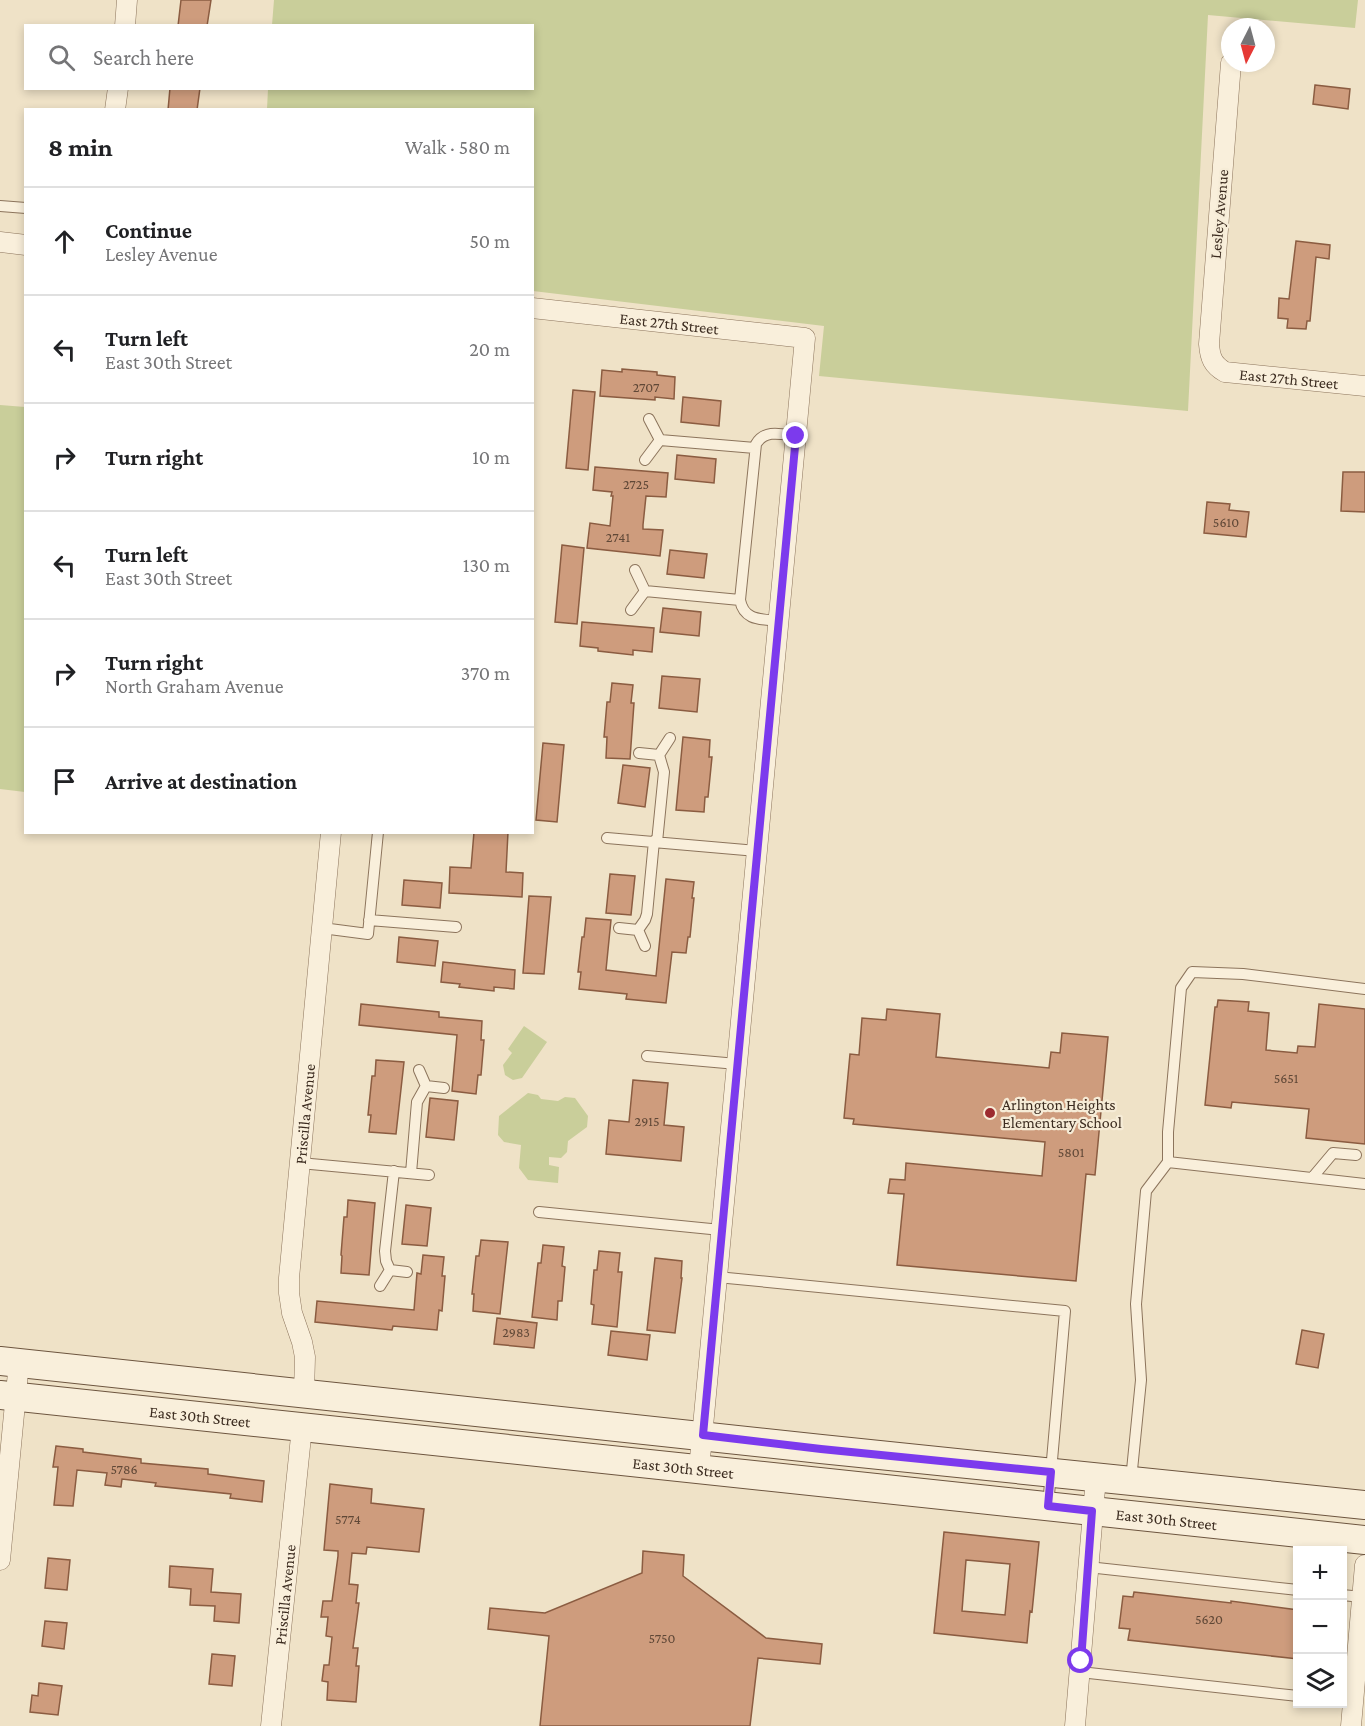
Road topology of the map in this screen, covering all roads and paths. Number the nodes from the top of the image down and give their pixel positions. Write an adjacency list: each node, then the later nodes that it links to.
1 (127, 0): 2 (street)
2 (125, 24)
3 (1230, 72): 11 (street, Lesley Avenue)
4 (118, 90): 5 (street)
5 (115, 108)
6 (0, 206): 7 (lane)
7 (24, 208)
8 (0, 242): 9 (street)
9 (24, 245)
10 (534, 308): 14 (street, East 27th Street)
11 (1214, 364): 12 (street, East 27th Street)
12 (1365, 386)
13 (650, 419): 15 (lane)
14 (796, 436): 16 (lane); 22 (street)
15 (660, 440): 16 (lane); 17 (lane)
16 (755, 448): 20 (lane)
17 (645, 460)
18 (635, 570): 19 (lane)
19 (645, 591): 20 (lane); 21 (lane)
20 (740, 600): 22 (lane)
21 (632, 610)
22 (779, 621): 30 (street)
23 (670, 738): 25 (lane)
24 (639, 753): 25 (lane)
25 (659, 755): 29 (lane)
26 (331, 834): 33 (street, Priscilla Avenue)
27 (378, 834): 31 (lane)
28 (607, 838): 29 (lane)
29 (655, 842): 30 (lane); 35 (lane)
30 (757, 851): 39 (street)
31 (369, 921): 32 (lane); 33 (lane)
32 (456, 927)
33 (322, 928): 45 (street, Priscilla Avenue)
34 (619, 928): 35 (lane)
35 (638, 930): 36 (lane)
36 (645, 946)
37 (1365, 989): 44 (lane)
38 (647, 1056): 39 (lane)
39 (737, 1064): 52 (street)
40 (419, 1070): 41 (lane)
41 (426, 1086): 42 (lane); 47 (lane)
42 (444, 1088)
43 (1356, 1155): 49 (lane)
44 (1168, 1162): 49 (lane); 65 (lane)
45 (300, 1163): 46 (lane); 58 (street, Priscilla Avenue)
46 (394, 1172): 47 (lane); 53 (lane)
47 (411, 1173): 48 (lane)
48 (429, 1174)
49 (1312, 1178): 50 (lane)
50 (1365, 1184)
51 (539, 1212): 52 (lane)
52 (721, 1230): 55 (street)
53 (390, 1270): 54 (lane); 56 (lane)
54 (408, 1272)
55 (717, 1277): 61 (street); 63 (lane)
56 (380, 1286)
57 (9, 1361): 58 (main road, East 30th Street); 59 (street)
58 (304, 1393): 61 (main road, East 30th Street)
59 (8, 1396): 60 (main road, East 30th Street); 70 (street)
60 (302, 1427): 62 (main road, East 30th Street); 78 (street, Priscilla Avenue)
61 (703, 1435): 62 (street); 63 (main road, East 30th Street)
62 (699, 1469): 67 (main road, East 30th Street)
63 (1051, 1472): 64 (main road, East 30th Street); 67 (lane)
64 (1096, 1477): 65 (main road, East 30th Street); 68 (street)
65 (1131, 1480): 66 (main road, East 30th Street)
66 (1365, 1505)
67 (1048, 1506): 68 (main road, East 30th Street)
68 (1092, 1511): 69 (main road, East 30th Street); 72 (street)
69 (1365, 1539)
70 (0, 1560)
71 (1365, 1565): 74 (street)
72 (1088, 1567): 73 (lane); 75 (street)
73 (1293, 1589)
74 (1352, 1596): 77 (street)
75 (1080, 1672): 76 (lane); 79 (street)
76 (1293, 1695)
77 (1348, 1702): 80 (street)
78 (271, 1726)
79 (1075, 1726)
80 (1351, 1726)

